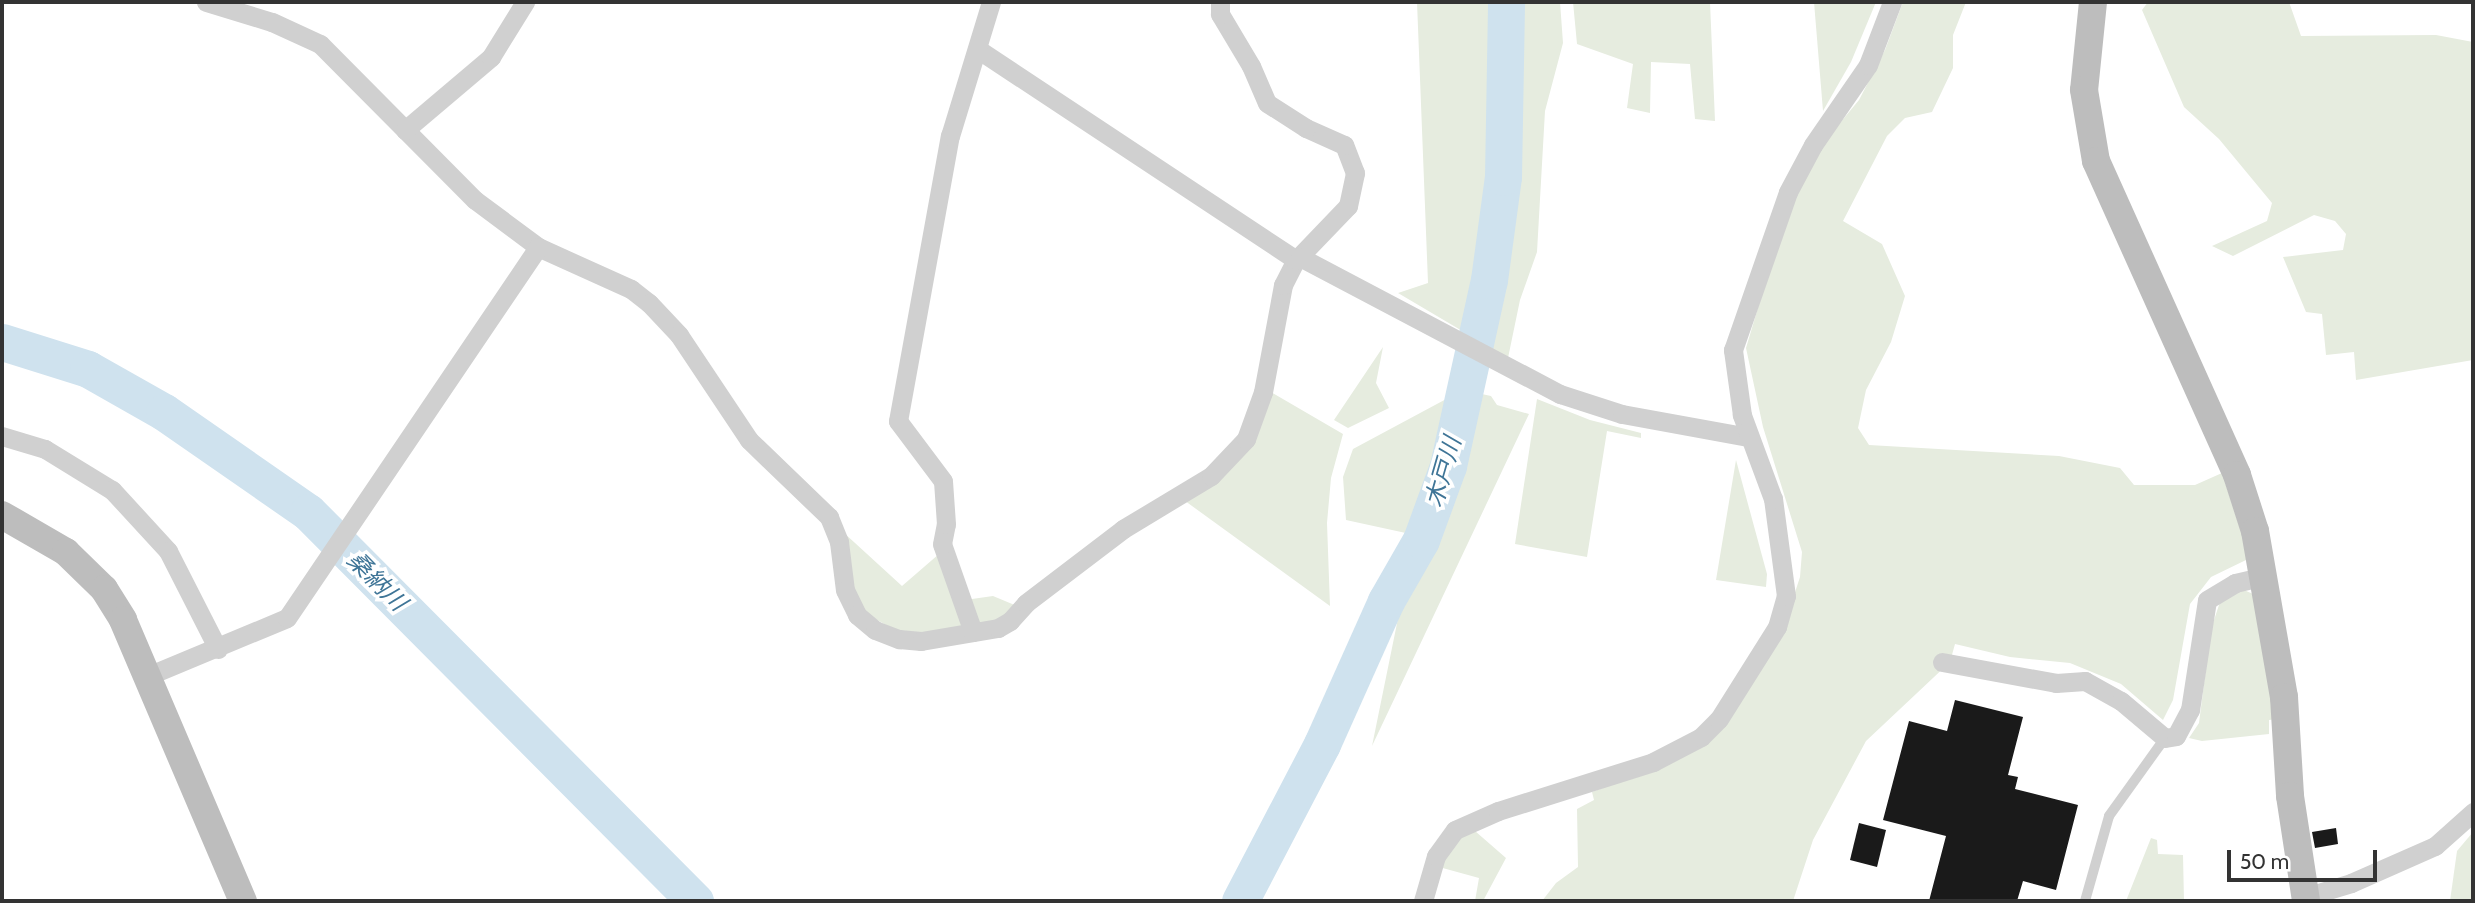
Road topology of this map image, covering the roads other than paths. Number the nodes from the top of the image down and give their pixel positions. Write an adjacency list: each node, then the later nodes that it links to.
1 (206, 2): 8 (street)
2 (525, 2): 8 (street)
3 (991, 2): 7 (street)
4 (1220, 2): 10 (street)
5 (1892, 2): 12 (street)
6 (2093, 2): 14 (street)
7 (979, 50): 10 (street); 15 (street)
8 (405, 130): 9 (street)
9 (538, 247): 15 (street); 16 (street)
10 (1298, 259): 12 (street); 15 (street)
11 (2, 436): 16 (street)
12 (1749, 437): 23 (street)
13 (2, 515): 18 (street)
14 (2265, 576): 19 (street); 21 (street)
15 (973, 632)
16 (218, 649): 18 (street)
17 (1942, 662): 19 (street)
18 (149, 675): 22 (street)
19 (2165, 738): 24 (lane)
20 (2473, 812): 21 (street)
21 (2306, 899)
22 (243, 901)
23 (1423, 901)
24 (2085, 901)

